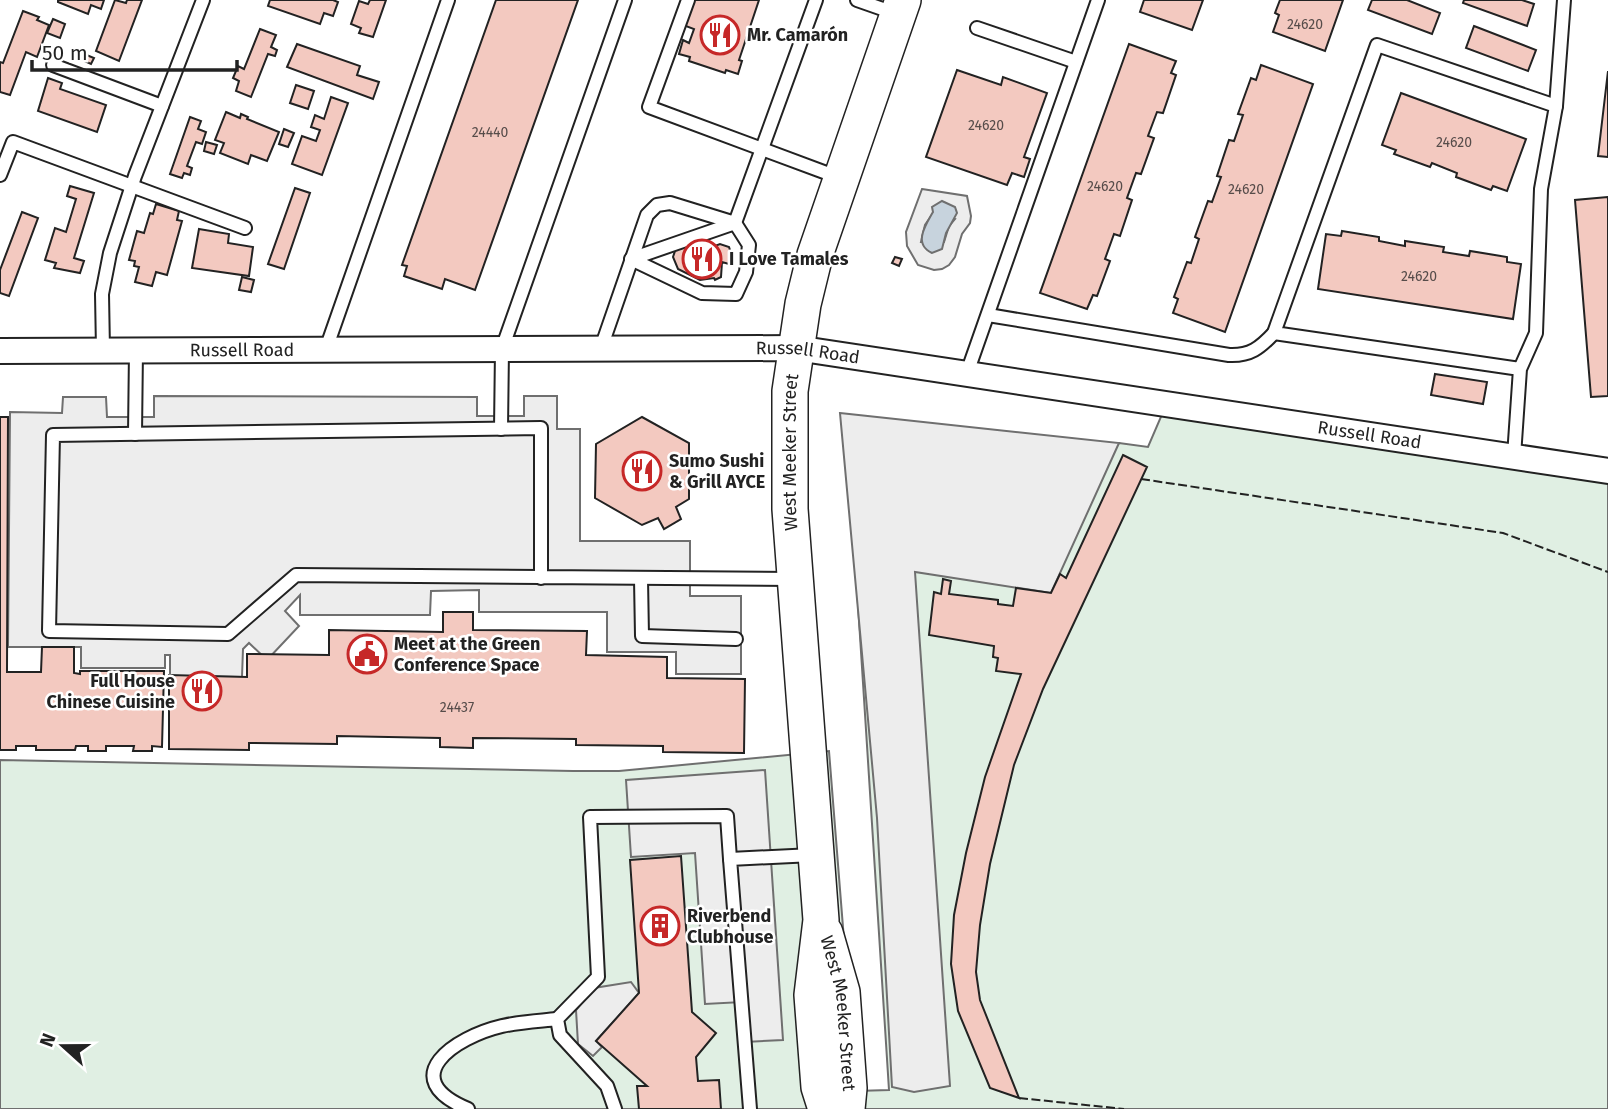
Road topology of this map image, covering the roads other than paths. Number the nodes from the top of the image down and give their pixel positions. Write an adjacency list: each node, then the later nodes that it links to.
1 (203, 0): 13 (lane)
2 (448, 0): 26 (lane)
3 (625, 0): 27 (lane)
4 (688, 0): 15 (lane)
5 (816, 0): 15 (lane)
6 (857, 0): 9 (lane)
7 (1098, 0): 11 (lane)
8 (1560, 1): 14 (lane)
9 (901, 7): 17 (main road, West Meeker Street)
10 (977, 28): 11 (lane)
11 (1076, 62): 22 (lane)
12 (53, 65): 13 (lane)
13 (162, 106): 18 (lane)
14 (1556, 106): 23 (lane); 31 (lane)
15 (762, 149): 17 (lane); 19 (lane)
16 (0, 175): 18 (lane)
17 (841, 178): 25 (main road, West Meeker Street)
18 (132, 186): 20 (lane); 28 (lane)
19 (734, 223): 21 (lane); 21 (lane); 21 (lane)
20 (245, 228)
21 (631, 259): 24 (lane)
22 (988, 315): 23 (lane); 32 (lane)
23 (1274, 333): 31 (lane)
24 (601, 348): 25 (street, Russell Road); 27 (street, Russell Road)
25 (796, 348): 32 (street, Russell Road); 39 (main road, West Meeker Street)
26 (326, 349): 27 (street, Russell Road); 29 (street, Russell Road)
27 (502, 349): 33 (lane)
28 (103, 350): 29 (street, Russell Road); 30 (street, Russell Road)
29 (136, 350): 34 (lane)
30 (0, 351)
31 (1520, 369): 35 (lane)
32 (967, 373): 35 (street, Russell Road)
33 (501, 429): 34 (lane); 37 (lane)
34 (135, 434): 37 (lane)
35 (1514, 456): 36 (street, Russell Road)
36 (1608, 471)
37 (541, 578): 38 (lane)
38 (641, 579): 39 (lane); 40 (lane)
39 (795, 579): 41 (main road, West Meeker Street)
40 (736, 639)
41 (817, 855): 42 (lane); 43 (main road, West Meeker Street)
42 (730, 859): 44 (lane); 48 (lane)
43 (821, 920): 49 (main road, West Meeker Street); 50 (main road, West Meeker Street)
44 (556, 1019): 45 (lane); 47 (lane)
45 (447, 1105): 46 (lane)
46 (468, 1109)
47 (615, 1109)
48 (750, 1109)
49 (826, 1109)
50 (847, 1109)

